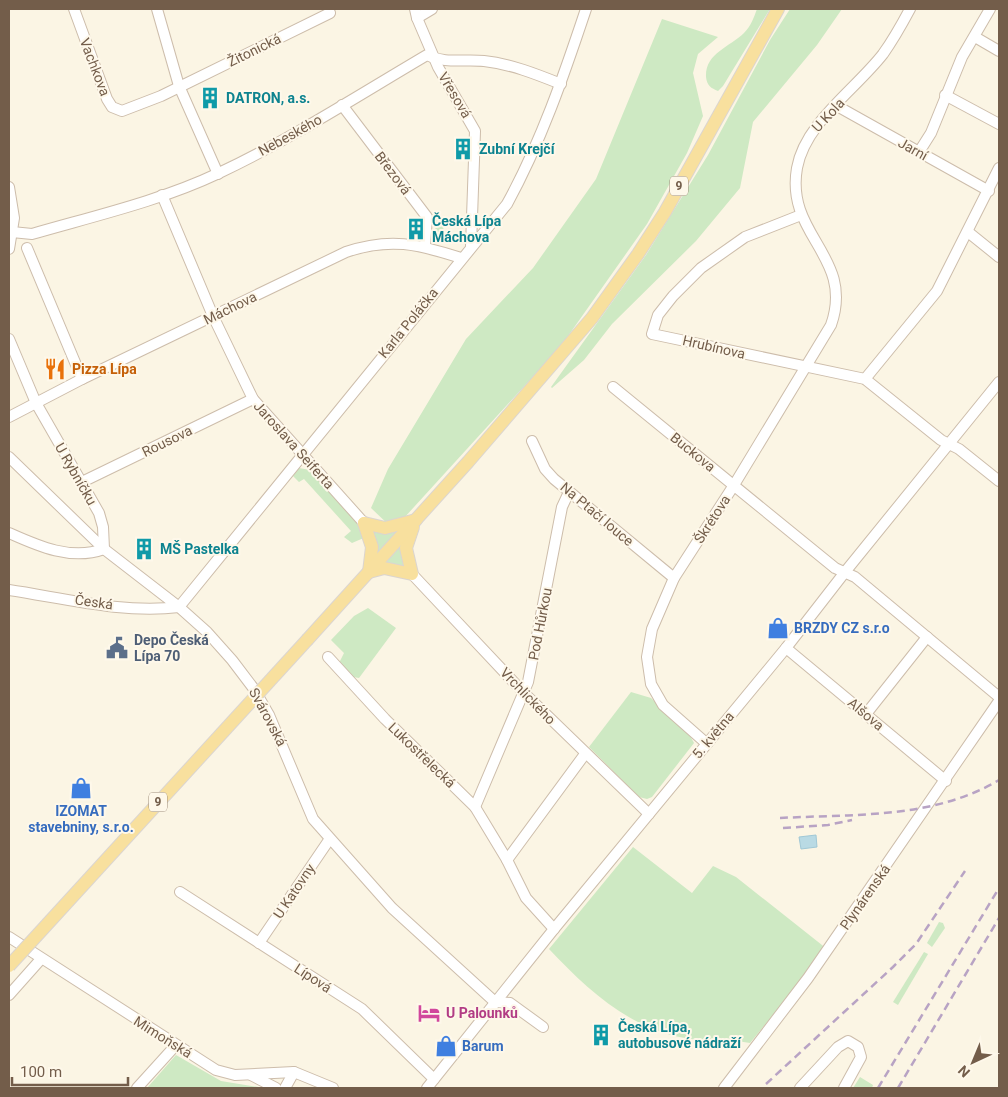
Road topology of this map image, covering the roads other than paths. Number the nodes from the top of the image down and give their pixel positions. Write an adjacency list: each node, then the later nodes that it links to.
1 (74, 9): 14 (street, Vachkova)
2 (157, 9): 14 (street)
3 (432, 9): 9 (street)
4 (586, 9): 13 (street, Karla Poláčka)
5 (778, 9): 53 (main road, 9)
6 (910, 9): 17 (street, U Kola)
7 (990, 9): 10 (street)
8 (330, 13): 14 (street, Žitonická)
9 (416, 13): 12 (street, Vřesová)
10 (975, 37): 11 (street); 15 (street)
11 (999, 51)
12 (436, 63): 13 (street, Nebeského); 16 (street, Nebeského); 29 (street, Vřesová)
13 (561, 84): 29 (street, Karla Poláčka)
14 (179, 86): 21 (street)
15 (945, 95): 18 (street); 19 (street)
16 (342, 105): 21 (street, Nebeského); 28 (street, Březová)
17 (837, 106): 19 (street, Jarní); 25 (street, U Kola)
18 (999, 124)
19 (919, 152): 23 (street, Jarní)
20 (999, 168): 23 (street)
21 (218, 174): 24 (street, Nebeského)
22 (9, 187): 26 (street)
23 (989, 191): 27 (street)
24 (162, 195): 26 (street, Nebeského); 35 (street, Jaroslava Seiferta)
25 (801, 215): 34 (street, U Kola); 37 (street, Hrubínova)
26 (12, 232): 31 (street)
27 (968, 232): 32 (street); 39 (street)
28 (425, 246): 33 (street, Máchova); 35 (street, Máchova)
29 (471, 246): 33 (street, Karla Poláčka)
30 (27, 248): 38 (street)
31 (9, 249)
32 (999, 257)
33 (461, 258): 47 (street, Karla Poláčka)
34 (837, 292): 37 (street, Škrétova)
35 (213, 316): 38 (street, Máchova); 42 (street, Jaroslava Seiferta)
36 (9, 339): 43 (street, U Rybníčku)
37 (804, 367): 39 (street, Hrubínova); 51 (street, Škrétova)
38 (82, 379): 43 (street, Máchova)
39 (865, 379): 46 (street, Hrubínova)
40 (999, 382): 46 (street, 5. května)
41 (613, 387): 51 (street, Buckova)
42 (253, 399): 47 (street, Jaroslava Seiferta); 50 (street, Rousova)
43 (36, 402): 44 (street, Máchova); 50 (street, U Rybníčku)
44 (9, 417)
45 (532, 441): 52 (street, Na Ptačí louce)
46 (949, 444): 49 (street, Hrubínova); 58 (street, 5. května)
47 (302, 454): 54 (street, Jaroslava Seiferta); 62 (street, Karla Poláčka)
48 (9, 457): 56 (street, Svárovská)
49 (999, 481)
50 (82, 482): 56 (street, U Rybníčku)
51 (734, 485): 58 (street, Buckova); 60 (street, Škrétova)
52 (568, 492): 60 (street, Na Ptačí louce); 66 (street, Pod Hůrkou)
53 (416, 520): 54 (main road); 57 (main road, 9); 59 (main road)
54 (364, 523): 57 (main road)
55 (9, 533): 56 (street)
56 (104, 549): 62 (street, Svárovská)
57 (369, 572): 59 (main road); 81 (main road, 9, bridge)
58 (845, 572): 63 (street, Buckova); 64 (street, 5. května)
59 (412, 574): 66 (street, Vrchlického)
60 (674, 578): 69 (street, Škrétova)
61 (9, 590): 62 (street, Česká)
62 (179, 608): 74 (street, Svárovská)
63 (927, 637): 67 (street, Buckova); 68 (street)
64 (786, 648): 68 (street, Alšova); 69 (street, 5. května)
65 (328, 657): 72 (street, Lukostřelecká)
66 (524, 693): 70 (street, Vrchlického); 72 (street, Pod Hůrkou)
67 (999, 699): 71 (street, Plynárenská)
68 (866, 714): 71 (street, Alšova)
69 (706, 742): 73 (street, 5. května)
70 (585, 754): 73 (street, Vrchlického); 75 (street)
71 (946, 781): 94 (street, Plynárenská)
72 (475, 807): 75 (street, Lukostřelecká)
73 (648, 814): 77 (street, 5. května)
74 (329, 840): 79 (street, U Katovny); 83 (street, Svárovská)
75 (507, 860): 77 (street, Lukostřelecká)
76 (180, 892): 79 (street, Lípová)
77 (554, 929): 83 (street, 5. května)
78 (9, 937): 80 (street, Mimoňská)
79 (259, 943): 88 (street, Lípová)
80 (41, 959): 82 (street); 85 (street, Mimoňská)
81 (9, 966)
82 (9, 995)
83 (495, 1002): 84 (street); 88 (street, 5. května)
84 (543, 1027)
85 (176, 1045): 87 (street, Mimoňská); 89 (street)
86 (294, 1072): 87 (street, Mimoňská); 91 (street); 92 (street, Mimoňská)
87 (250, 1074): 90 (street)
88 (434, 1079): 93 (street, 5. května)
89 (137, 1088)
90 (276, 1088)
91 (285, 1088)
92 (332, 1088)
93 (427, 1088)
94 (724, 1088)
95 (800, 1088): 96 (street)
96 (844, 1088)

